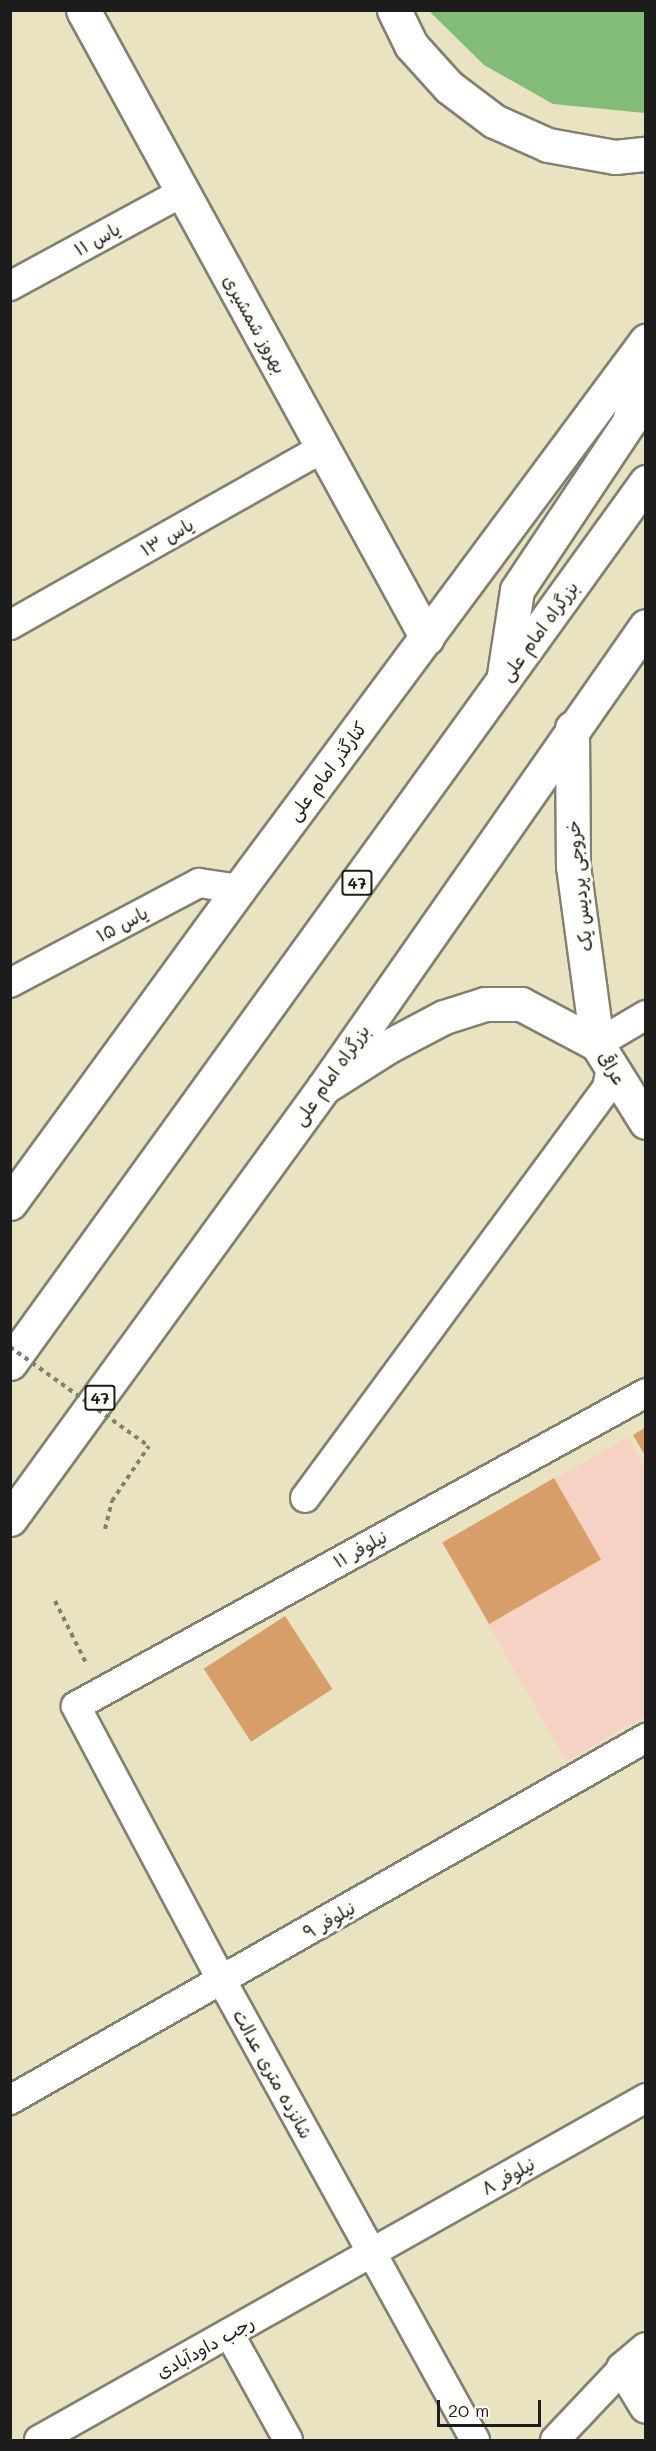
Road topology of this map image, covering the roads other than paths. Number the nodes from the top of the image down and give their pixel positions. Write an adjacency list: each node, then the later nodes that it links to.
1 (83, 10): 4 (main road, بهروز شمشیری)
2 (394, 10): 3 (main road)
3 (645, 154)
4 (183, 192): 5 (street, یاس ۱۱); 8 (main road, بهروز شمشیری)
5 (10, 286)
6 (645, 341): 12 (main road, کنارگذر امام علی)
7 (645, 354): 13 (main road)
8 (323, 448): 10 (street, یاس ۱۳); 12 (main road, بهروز شمشیری)
9 (645, 482): 13 (main road, بزرگراه امام علی / 47)
10 (10, 626)
11 (645, 626): 14 (main road, بزرگراه امام علی / 47)
12 (428, 638): 15 (main road, کنارگذر امام علی)
13 (504, 679): 22 (main road, بزرگراه امام علی / 47)
14 (572, 728): 18 (main road, خروجی پردیس یک); 19 (main road, بزرگراه امام علی / 47)
15 (239, 889): 16 (street, یاس ۱۵); 21 (main road, کنارگذر امام علی)
16 (10, 984)
17 (645, 1015): 18 (street)
18 (604, 1056): 19 (main road); 20 (main road, عراقی); 25 (street)
19 (324, 1087): 24 (main road, بزرگراه امام علی / 47)
20 (645, 1122)
21 (10, 1203)
22 (10, 1363)
23 (645, 1393): 28 (street, نیلوفر ۱۱)
24 (55, 1459): 26 (main road, بزرگراه امام علی); 27 (main road, 47)
25 (305, 1498)
26 (10, 1519)
27 (10, 1533)
28 (75, 1706): 30 (street, شانزده متری عدالت)
29 (645, 1738): 30 (street, نیلوفر ۹)
30 (222, 1981): 32 (street, نیلوفر ۹); 33 (street, شانزده متری عدالت)
31 (645, 2098): 33 (street, نیلوفر ۸)
32 (10, 2100)
33 (371, 2253): 34 (street, رجب داودآبادی); 39 (street, شانزده متری عدالت)
34 (229, 2333): 37 (street, رجب داودآبادی); 38 (street)
35 (634, 2359): 36 (main road); 40 (street)
36 (645, 2406)
37 (39, 2440)
38 (288, 2440)
39 (475, 2440)
40 (555, 2440)

